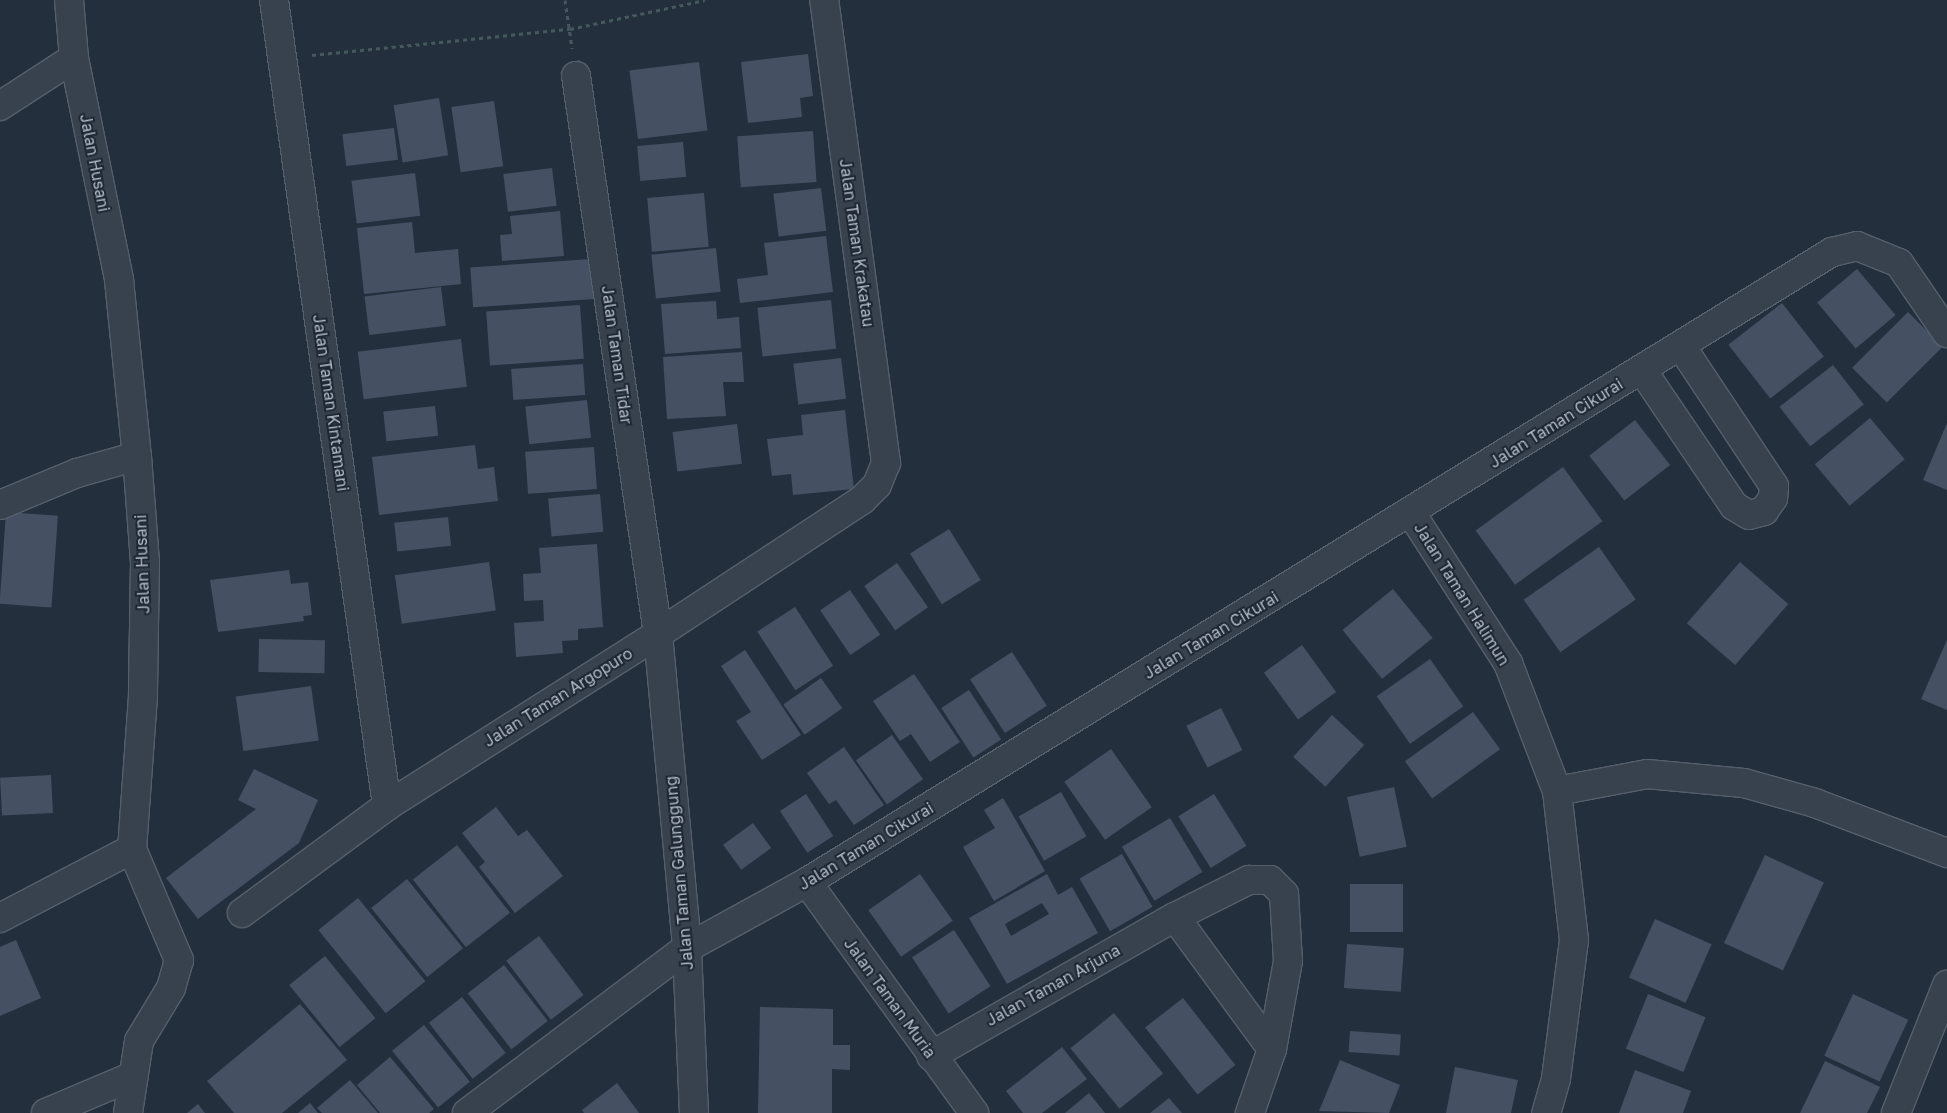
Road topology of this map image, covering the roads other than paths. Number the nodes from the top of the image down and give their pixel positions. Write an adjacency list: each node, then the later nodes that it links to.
1 (69, 0): 4 (street, Jalan Husani)
2 (274, 0): 16 (street, Jalan Taman Kintamani)
3 (824, 0): 11 (street, Jalan Taman Krakatau)
4 (74, 58): 6 (street); 10 (street, Jalan Husani)
5 (576, 76): 14 (street, Jalan Taman Tidar)
6 (0, 106)
7 (1947, 333): 8 (street, Jalan Taman Cikurai)
8 (1681, 346): 9 (street, Jalan Taman Cikurai); 9 (street)
9 (1642, 370): 13 (street, Jalan Taman Cikurai)
10 (137, 456): 12 (street); 17 (street, Jalan Husani)
11 (877, 485): 14 (street, Jalan Taman Argopuro)
12 (0, 504)
13 (1411, 513): 15 (street, Jalan Taman Halimun); 19 (street, Jalan Taman Cikurai)
14 (658, 634): 16 (street, Jalan Taman Argopuro); 23 (street, Jalan Taman Galunggung)
15 (1557, 791): 18 (street); 34 (street, Jalan Taman Halimun)
16 (387, 806): 20 (street, Jalan Taman Argopuro)
17 (132, 849): 22 (street); 27 (street, Jalan Husani)
18 (1947, 854)
19 (807, 882): 23 (street, Jalan Taman Cikurai); 26 (street, Jalan Taman Muria)
20 (242, 913)
21 (1175, 917): 25 (street); 25 (street, Jalan Taman Arjuna); 26 (street, Jalan Taman Arjuna)
22 (0, 918)
23 (687, 948): 30 (street, Jalan Taman Cikurai); 31 (street, Jalan Taman Galunggung)
24 (1947, 986): 35 (street)
25 (1272, 1049): 33 (street, Jalan Taman Arjuna)
26 (931, 1056): 32 (street, Jalan Taman Muria)
27 (133, 1076): 28 (street); 29 (street, Jalan Husani)
28 (46, 1113)
29 (128, 1113)
30 (467, 1113)
31 (694, 1113)
32 (974, 1113)
33 (1250, 1113)
34 (1546, 1113)
35 (1896, 1113)

